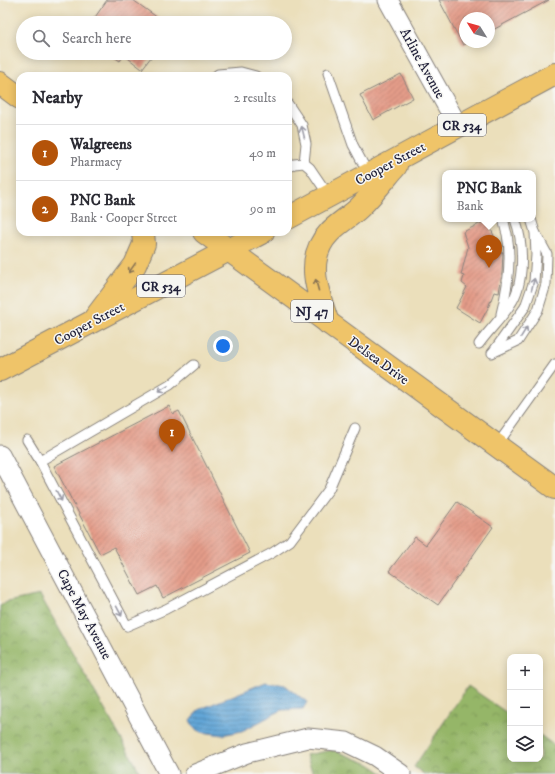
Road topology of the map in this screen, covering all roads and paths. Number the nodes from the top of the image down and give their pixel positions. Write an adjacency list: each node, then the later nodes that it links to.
1 (388, 0): 7 (street, Arline Avenue)
2 (328, 73): 11 (lane)
3 (555, 74): 7 (main road, Cooper Street / CR 534)
4 (0, 83): 5 (main road)
5 (16, 95)
6 (292, 110): 9 (lane, one-way to 6)
7 (458, 126): 8 (main road, Cooper Street / CR 534)
8 (407, 154): 11 (main road, Cooper Street / CR 534); 24 (main road, one-way to 8)
9 (304, 163): 10 (lane); 12 (lane)
10 (292, 165)
11 (368, 175): 12 (main road, Cooper Street / CR 534)
12 (329, 196): 13 (main road, Cooper Street / CR 534)
13 (292, 216)
14 (504, 222): 22 (lane)
15 (516, 222): 22 (lane)
16 (532, 222): 17 (lane)
17 (535, 232): 17 (lane)
18 (144, 236): 23 (main road, one-way to 23)
19 (210, 236): 21 (main road, Delsea Drive / NJ 47)
20 (255, 236): 21 (main road, Cooper Street / CR 534)
21 (229, 250): 23 (main road, Cooper Street / CR 534); 24 (main road, Delsea Drive / NJ 47)
22 (500, 317): 25 (lane)
23 (92, 322): 28 (main road, Cooper Street / CR 534)
24 (328, 323): 31 (main road, Delsea Drive / NJ 47)
25 (479, 344)
26 (555, 364): 31 (lane)
27 (194, 365): 33 (lane, one-way to 33)
28 (1, 368)
29 (355, 428): 33 (lane, one-way to 29)
30 (27, 440): 33 (lane)
31 (497, 445): 34 (main road, Delsea Drive / NJ 47)
32 (0, 455): 35 (street, Cape May Avenue)
33 (40, 461)
34 (555, 488)
35 (169, 774)
36 (195, 774): 37 (street)
37 (401, 774)

